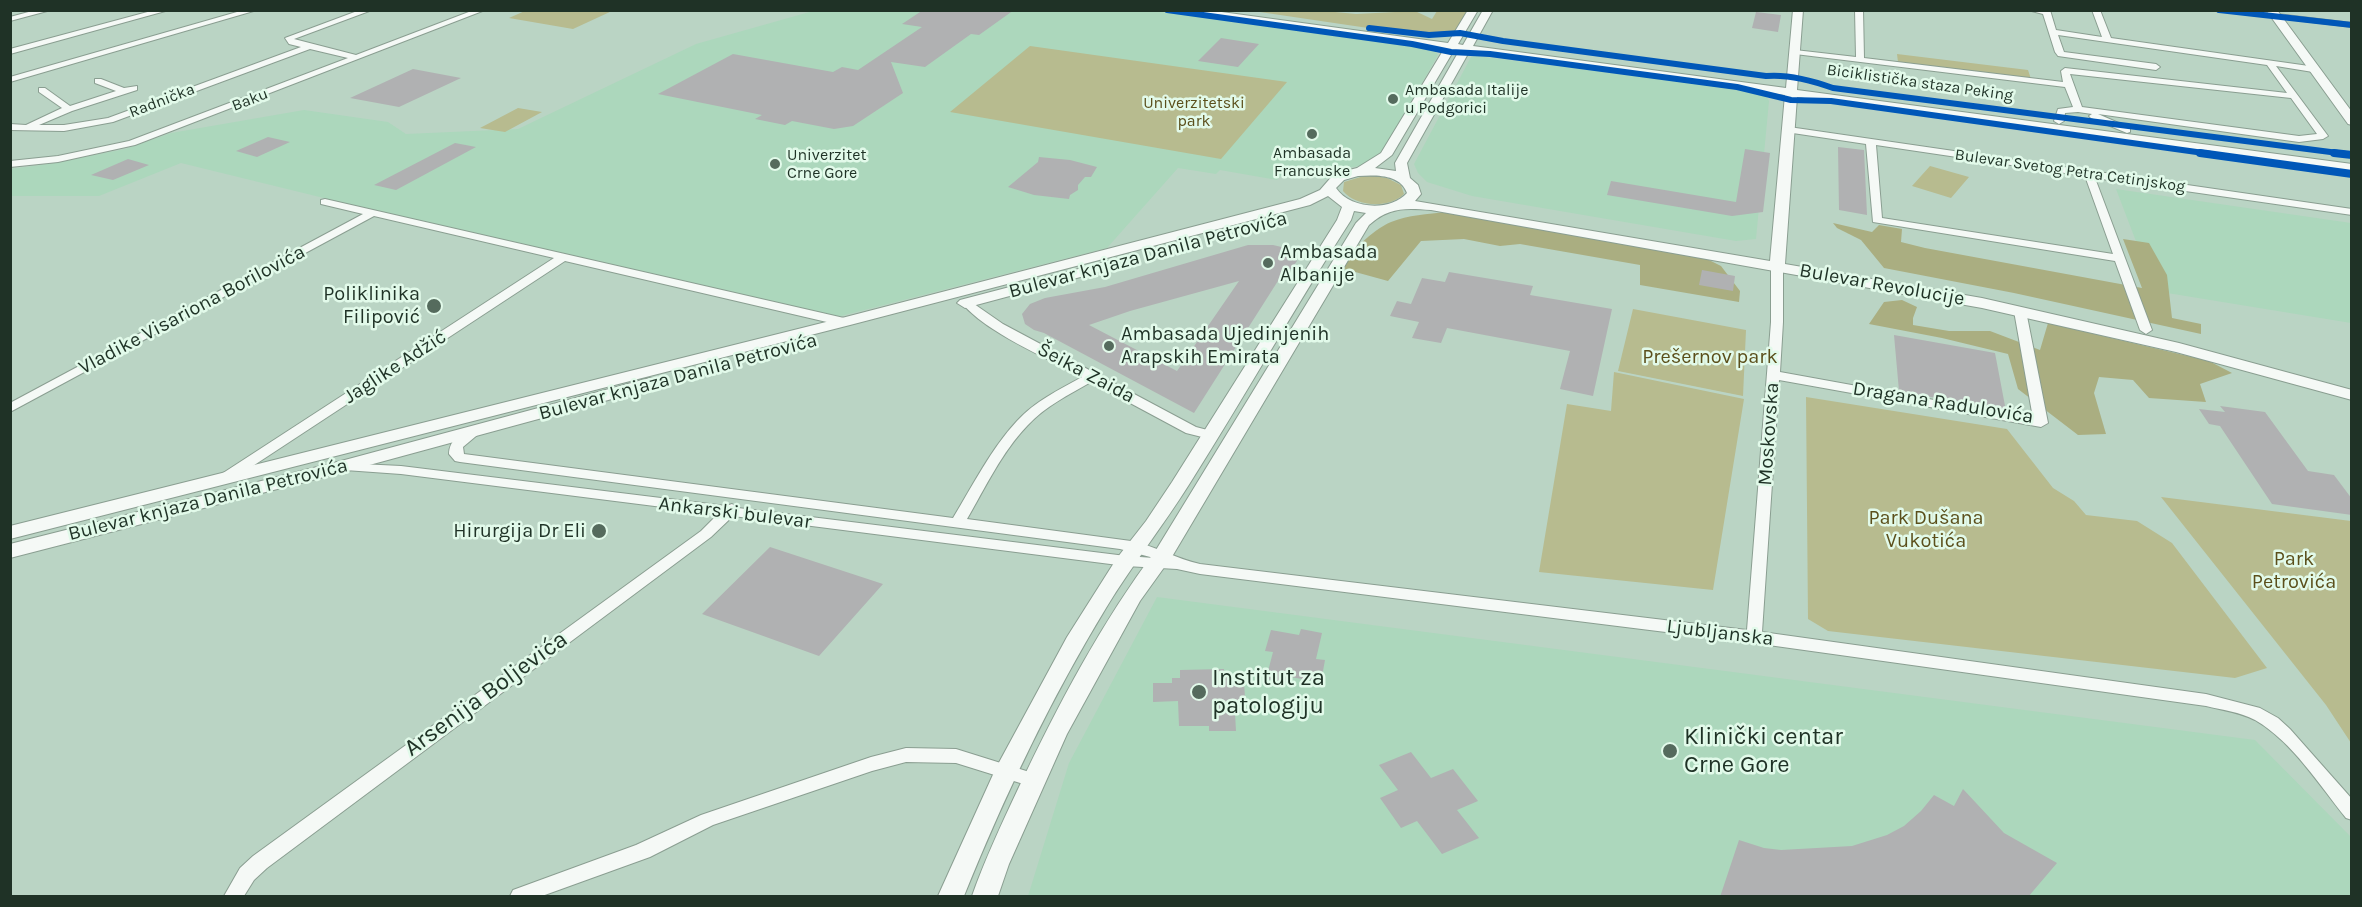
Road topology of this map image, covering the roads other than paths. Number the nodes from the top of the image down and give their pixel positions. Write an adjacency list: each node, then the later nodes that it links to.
1 (48, 10): 17 (street)
2 (166, 10): 24 (street)
3 (254, 10): 31 (street)
4 (369, 10): 23 (street)
5 (483, 10): 26 (street, Baku)
6 (1180, 10): 21 (main road)
7 (1226, 10): 21 (main road)
8 (1473, 10): 21 (main road)
9 (1488, 10): 21 (main road)
10 (1798, 10): 25 (main road, Moskovska)
11 (1860, 10): 27 (street)
12 (2031, 10): 15 (street)
13 (2096, 10): 20 (street)
14 (2219, 10): 16 (street)
15 (2046, 11): 19 (street)
16 (2273, 14): 18 (street); 30 (main road)
17 (10, 19)
18 (2352, 26)
19 (2053, 32): 20 (street); 29 (street)
20 (2108, 39): 22 (street)
21 (1461, 44): 36 (main road); 52 (main road, Bulevar knjaza Danila Petrovića); 54 (main road)
22 (2145, 45): 28 (street); 29 (street)
23 (309, 46): 26 (street); 45 (street, Radnička)
24 (10, 52)
25 (1794, 52): 27 (street); 36 (main road, Moskovska)
26 (358, 58): 50 (street, Baku)
27 (1860, 60): 34 (street)
28 (2269, 62): 30 (street); 39 (street)
29 (2156, 67): 33 (street)
30 (2313, 69): 43 (main road)
31 (10, 80)
32 (98, 81): 38 (street)
33 (2163, 81): 34 (street); 39 (street)
34 (2068, 86): 41 (street)
35 (134, 88): 38 (street)
36 (1792, 88): 42 (main road); 46 (main road, Moskovska); 51 (main road)
37 (42, 90): 40 (street)
38 (123, 91): 40 (street)
39 (2294, 96): 41 (street)
40 (69, 109): 45 (street)
41 (2078, 109): 42 (street); 47 (street)
42 (2059, 121): 47 (main road)
43 (2352, 121)
44 (10, 127): 45 (street, Radnička)
45 (25, 128)
46 (1788, 130): 48 (street, Bulevar Svetog Petra Cetinjskog); 64 (main road, Moskovska)
47 (2127, 130): 49 (main road)
48 (1871, 142): 53 (street, Bulevar Svetog Petra Cetinjskog); 63 (street)
49 (2352, 160)
50 (10, 165)
51 (2352, 168)
52 (1359, 171): 54 (main road, Bulevar Revolucije); 55 (main road, Bulevar knjaza Danila Petrovića)
53 (2089, 174): 61 (street, Bulevar Svetog Petra Cetinjskog); 63 (street)
54 (1409, 183): 58 (main road); 64 (main road, Bulevar Revolucije)
55 (1330, 188): 57 (main road); 67 (main road, Bulevar knjaza Danila Petrovića)
56 (325, 202): 60 (street)
57 (1347, 204): 59 (main road, Bulevar Revolucije); 65 (main road, Bulevar knjaza Danila Petrovića); 75 (main road)
58 (1406, 204): 59 (main road, Bulevar Revolucije); 64 (main road, Bulevar Revolucije)
59 (1379, 209): 84 (main road)
60 (374, 212): 62 (street); 73 (street, Vladike Visariona Borilovića)
61 (2352, 212)
62 (565, 256): 67 (street); 77 (street, Jaglike Adžić)
63 (2121, 259): 68 (street)
64 (1778, 262): 66 (main road, Bulevar Revolucije); 68 (main road, Bulevar Revolucije); 69 (street, Moskovska)
65 (967, 302): 70 (street, Šeika Zaida); 74 (main road, Bulevar knjaza Danila Petrovića)
66 (2020, 311): 69 (street, Dragana Radulovića); 72 (main road, Bulevar Revolucije)
67 (844, 322): 77 (main road, Bulevar knjaza Danila Petrovića)
68 (2146, 330): 71 (main road, Bulevar Revolucije)
69 (1773, 375): 85 (street, Moskovska)
70 (1092, 376): 75 (street, Šeika Zaida); 80 (street)
71 (2352, 386)
72 (2352, 395)
73 (10, 408)
74 (475, 431): 76 (main road, Bulevar knjaza Danila Petrovića); 78 (street, Ankarski bulevar)
75 (1210, 435): 83 (main road)
76 (345, 466): 79 (street, Ankarski bulevar); 82 (main road, Bulevar knjaza Danila Petrovića)
77 (224, 478): 81 (main road, Bulevar knjaza Danila Petrovića)
78 (743, 496): 79 (street, Arsenija Boljevića); 80 (street, Ankarski bulevar)
79 (729, 513): 83 (street, Ankarski bulevar); 89 (street, Arsenija Boljevića)
80 (958, 522): 83 (street, Ankarski bulevar)
81 (10, 533)
82 (10, 551)
83 (1131, 554): 84 (street, Ljubljanska); 86 (main road)
84 (1165, 561): 85 (street, Ljubljanska); 87 (main road)
85 (1754, 638): 88 (street, Ljubljanska)
86 (1007, 771): 87 (street); 90 (street); 91 (main road)
87 (1033, 780): 92 (main road)
88 (2352, 813)
89 (234, 897)
90 (520, 897)
91 (951, 897)
92 (985, 897)

